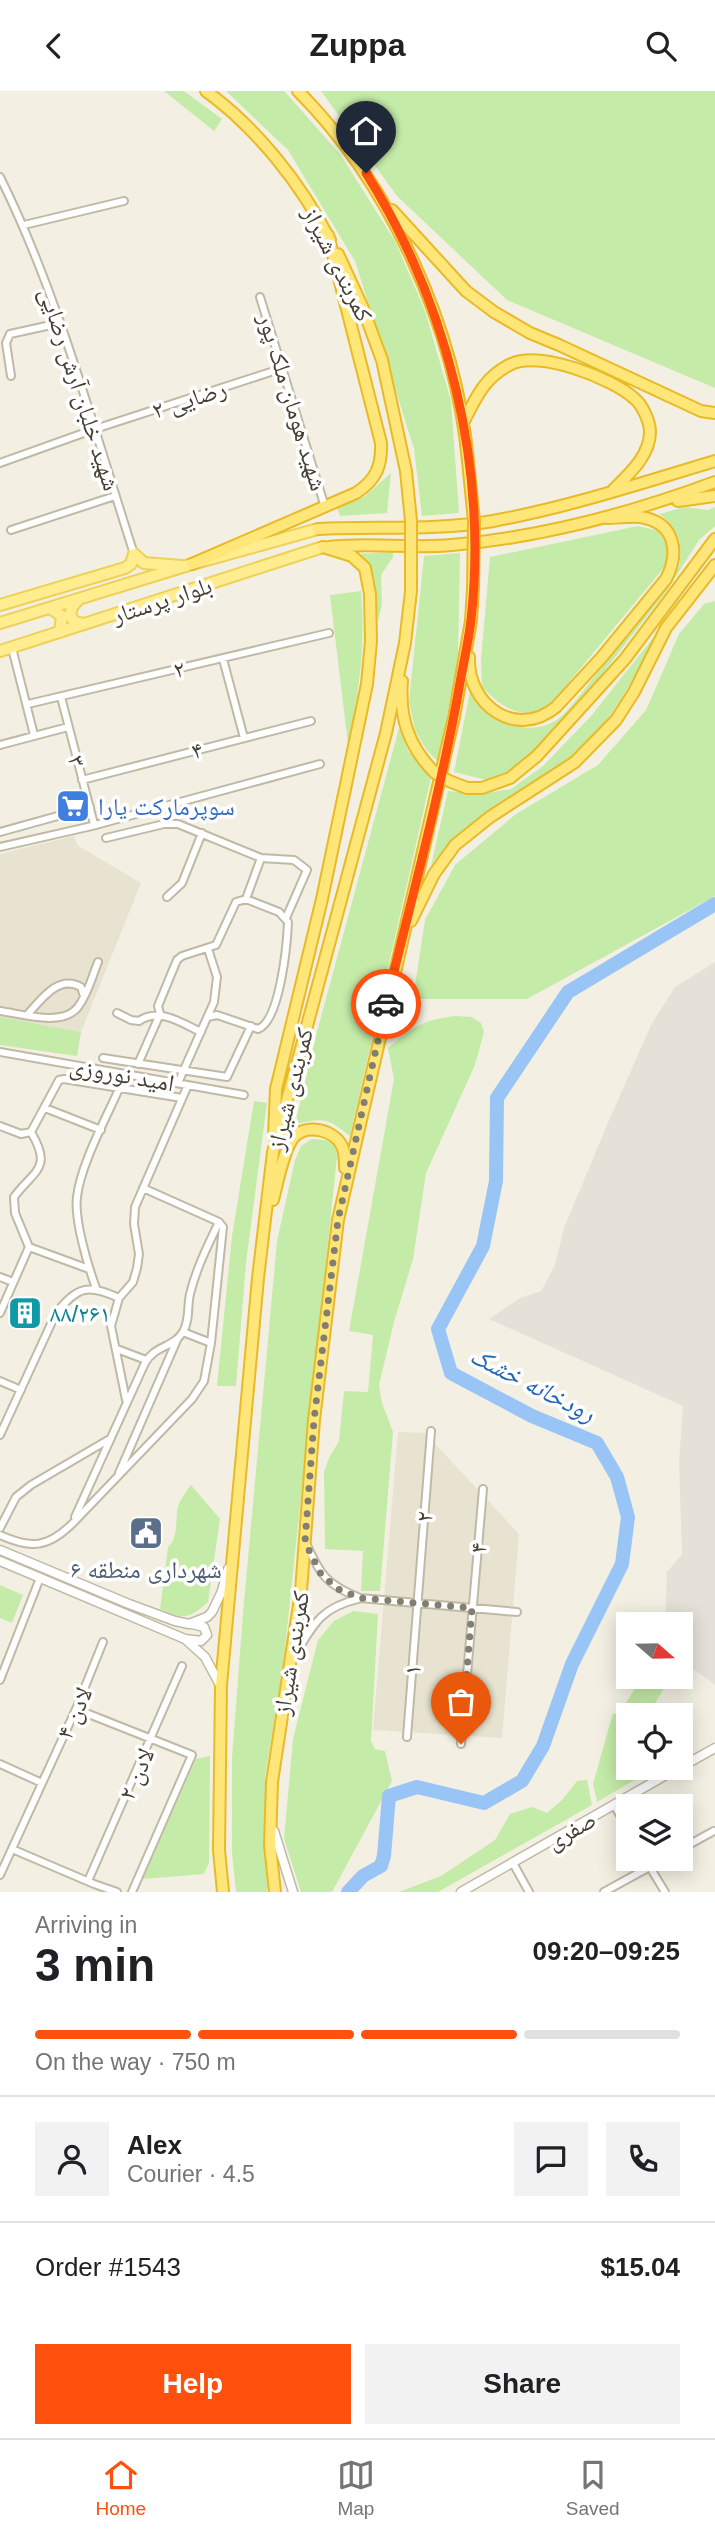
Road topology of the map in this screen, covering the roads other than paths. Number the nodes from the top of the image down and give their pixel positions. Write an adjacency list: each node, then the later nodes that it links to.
1 (205, 91): 7 (highway, کمربندی شیراز)
2 (298, 91): 5 (highway)
3 (0, 177): 6 (street, شهید خلبان آرش رضایی)
4 (124, 201): 6 (street)
5 (384, 201): 12 (highway); 13 (highway)
6 (24, 225): 9 (street, شهید خلبان آرش رضایی)
7 (328, 235): 22 (highway); 39 (highway, کمربندی شیراز, bridge)
8 (260, 297): 10 (street, شهید هومان ملک پور)
9 (60, 323): 11 (street); 14 (street, شهید خلبان آرش رضایی)
10 (284, 368): 14 (street, رضایی ۲); 22 (street, شهید هومان ملک پور)
11 (11, 376)
12 (715, 413)
13 (463, 423): 18 (highway); 34 (highway, کمربندی شیراز, bridge)
14 (94, 429): 16 (street, رضایی ۲); 19 (street, شهید خلبان آرش رضایی)
15 (715, 461): 18 (highway)
16 (0, 463)
17 (715, 482): 21 (highway)
18 (610, 493): 24 (highway)
19 (115, 496): 25 (street); 28 (street, شهید خلبان آرش رضایی)
20 (715, 496): 21 (highway)
21 (661, 502): 23 (highway)
22 (325, 507): 29 (highway)
23 (607, 518): 27 (highway); 34 (highway)
24 (317, 529): 29 (main road, بلوار پرستار)
25 (11, 530)
26 (715, 539): 39 (highway, bridge)
27 (323, 547): 36 (main road, بلوار پرستار); 87 (highway)
28 (134, 554): 29 (main road); 32 (main road)
29 (188, 565): 31 (main road, بلوار پرستار)
30 (715, 565): 62 (highway)
31 (78, 600): 33 (main road, بلوار پرستار); 36 (main road)
32 (0, 605)
33 (50, 608): 35 (main road, بلوار پرستار); 37 (main road)
34 (471, 621): 62 (highway, کمربندی شیراز)
35 (0, 623)
36 (84, 625): 37 (main road, بلوار پرستار)
37 (60, 632): 40 (main road, بلوار پرستار)
38 (329, 633): 42 (street, ۲)
39 (405, 643): 87 (highway, کمربندی شیراز)
40 (12, 648): 41 (main road, بلوار پرستار); 44 (street)
41 (0, 651)
42 (223, 659): 43 (street, ۲); 48 (street)
43 (61, 697): 44 (street, ۲); 46 (street, ۳)
44 (28, 704): 47 (street)
45 (311, 721): 48 (street, ۴)
46 (68, 727): 47 (street); 51 (street, ۳)
47 (34, 735): 49 (street)
48 (244, 738): 51 (street, ۴)
49 (0, 745)
50 (320, 765): 53 (street)
51 (82, 780): 52 (street, ۳)
52 (90, 807): 53 (street, ۳); 54 (street)
53 (94, 824): 57 (street)
54 (0, 832)
55 (202, 833): 56 (street); 58 (street); 59 (street)
56 (106, 838)
57 (0, 847)
58 (261, 857): 60 (street); 61 (street)
59 (167, 897)
60 (246, 899): 61 (street); 63 (street)
61 (286, 918): 71 (street)
62 (402, 939): 88 (highway, کمربندی شیراز)
63 (208, 949): 68 (street); 70 (street)
64 (98, 962): 65 (street)
65 (84, 998): 69 (street); 69 (street)
66 (0, 1011): 69 (street)
67 (117, 1013): 68 (street)
68 (160, 1014): 72 (street); 75 (street)
69 (27, 1015)
70 (208, 1017): 71 (street); 72 (street)
71 (251, 1026): 76 (street)
72 (201, 1032): 76 (street)
73 (0, 1052): 77 (street, امید نوروزی)
74 (103, 1058): 75 (street)
75 (138, 1064): 76 (street)
76 (184, 1070): 78 (street)
77 (125, 1075): 78 (street, امید نوروزی); 80 (street)
78 (178, 1083): 79 (street, امید نوروزی)
79 (188, 1085): 81 (street, امید نوروزی); 82 (street)
80 (120, 1089): 82 (street); 83 (street); 85 (street)
81 (244, 1095)
82 (182, 1098): 89 (street)
83 (45, 1108): 85 (street); 86 (street)
84 (0, 1126): 86 (street)
85 (101, 1130): 93 (street)
86 (30, 1132): 92 (street)
87 (273, 1152): 91 (highway, کمربندی شیراز)
88 (345, 1181): 91 (highway); 115 (highway, کمربندی شیراز)
89 (143, 1188): 90 (street); 97 (street)
90 (219, 1222): 99 (street); 101 (street)
91 (263, 1236): 116 (highway, کمربندی شیراز)
92 (29, 1247): 93 (street); 95 (street)
93 (89, 1269): 96 (street)
94 (0, 1277): 95 (street)
95 (13, 1282): 98 (street)
96 (96, 1288): 97 (street); 105 (street)
97 (119, 1298): 102 (street)
98 (0, 1313)
99 (183, 1332): 100 (street); 101 (street)
100 (177, 1340): 103 (street); 110 (street)
101 (211, 1343): 110 (street)
102 (117, 1349): 103 (street); 106 (street)
103 (146, 1360): 106 (street)
104 (0, 1381): 105 (street)
105 (21, 1390): 108 (street)
106 (126, 1402): 109 (street)
107 (431, 1431): 121 (street, ۲)
108 (0, 1435)
109 (110, 1439): 112 (street); 113 (street)
110 (117, 1478): 112 (street)
111 (483, 1489): 122 (street, ۴)
112 (73, 1523): 114 (street)
113 (0, 1528)
114 (0, 1535)
115 (305, 1542): 120 (street); 127 (highway, کمربندی شیراز)
116 (233, 1549): 124 (street); 130 (highway, کمربندی شیراز)
117 (0, 1550): 124 (street)
118 (0, 1561): 119 (street)
119 (40, 1578): 125 (street); 129 (street)
120 (360, 1598): 121 (street); 127 (street)
121 (418, 1603): 122 (street); 132 (street, ۱)
122 (472, 1608): 123 (street); 134 (street)
123 (517, 1612)
124 (189, 1624): 125 (street)
125 (186, 1639): 130 (street)
126 (103, 1642): 131 (street, ۴ لادن)
127 (292, 1661): 142 (highway, کمربندی شیراز)
128 (182, 1666): 133 (street, ۲ لادن)
129 (0, 1680)
130 (221, 1685): 153 (highway, کمربندی شیراز)
131 (76, 1709): 133 (street); 139 (street, ۴ لادن)
132 (407, 1737)
133 (152, 1738): 150 (street, ۲ لادن); 152 (street)
134 (461, 1744)
135 (715, 1748): 136 (street, صفری)
136 (693, 1760)
137 (0, 1764): 139 (street)
138 (657, 1780): 140 (street, صفری)
139 (42, 1783): 145 (street, ۴ لادن)
140 (614, 1805): 141 (street); 146 (street, صفری)
141 (616, 1808)
142 (271, 1817): 154 (highway, کمربندی شیراز); 155 (street)
143 (713, 1831): 144 (street)
144 (693, 1842)
145 (12, 1849): 149 (street, ۴ لادن); 150 (street)
146 (513, 1863): 156 (street, صفری); 157 (street)
147 (641, 1871): 158 (street)
148 (653, 1871): 159 (street)
149 (0, 1875)
150 (88, 1881): 151 (street)
151 (117, 1892)
152 (132, 1892)
153 (223, 1892)
154 (275, 1892)
155 (293, 1892)
156 (461, 1892)
157 (528, 1892)
158 (604, 1892)
159 (665, 1892)

